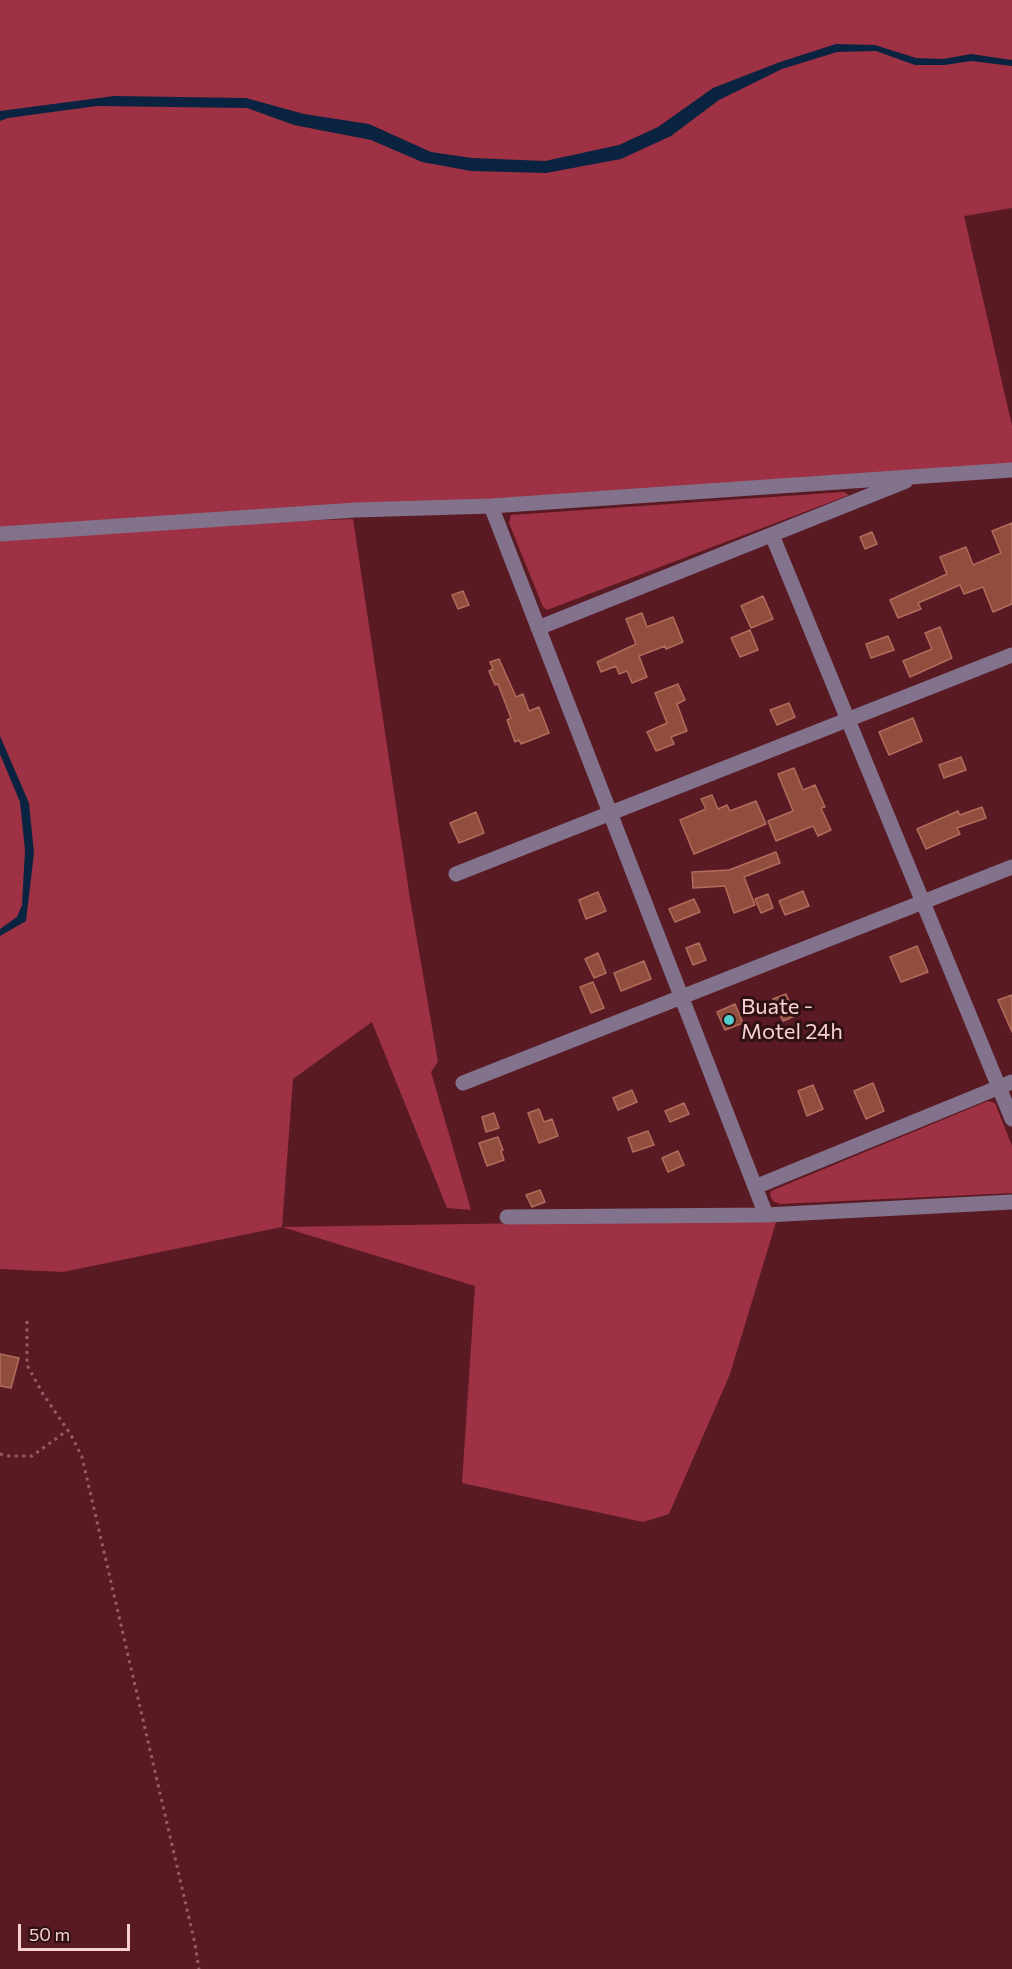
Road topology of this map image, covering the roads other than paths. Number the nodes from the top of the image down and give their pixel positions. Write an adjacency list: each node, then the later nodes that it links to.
1 (1012, 470): 2 (street)
2 (919, 476): 3 (street); 5 (street)
3 (491, 506): 4 (street); 6 (street)
4 (0, 534)
5 (772, 535): 6 (street); 8 (street)
6 (538, 628): 9 (street)
7 (1012, 655): 8 (street)
8 (848, 719): 9 (street); 12 (street)
9 (610, 813): 11 (street); 13 (street)
10 (1012, 867): 12 (street)
11 (456, 874)
12 (923, 902): 13 (street); 15 (street)
13 (681, 997): 14 (street); 17 (street)
14 (463, 1083)
15 (1006, 1085): 16 (street); 17 (street)
16 (1012, 1119)
17 (755, 1187): 19 (street)
18 (1012, 1202): 19 (street)
19 (766, 1215): 20 (street)
20 (507, 1217)

